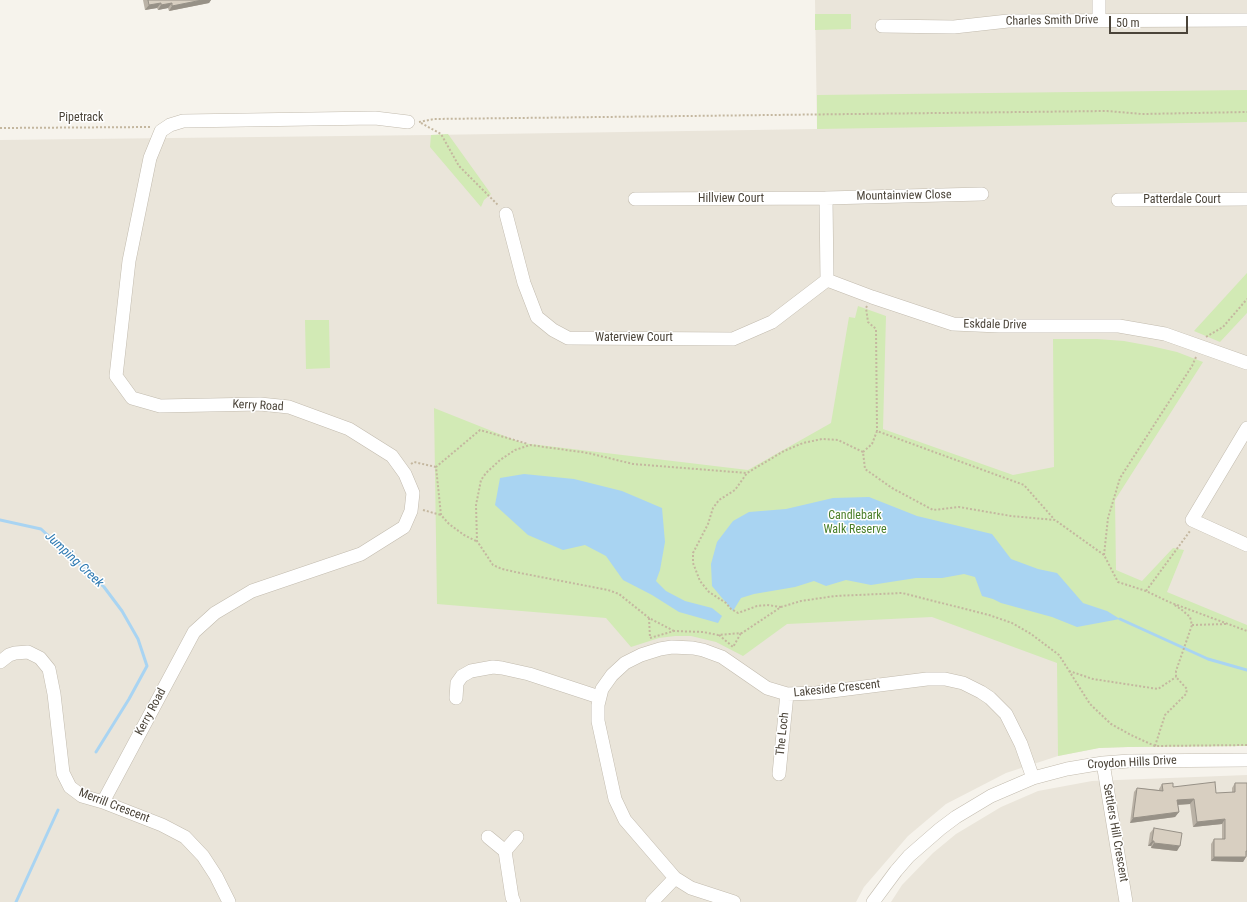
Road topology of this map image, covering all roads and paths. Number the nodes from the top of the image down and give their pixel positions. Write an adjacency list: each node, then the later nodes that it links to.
1 (1099, 0): 3 (street)
2 (1247, 20): 3 (street, Charles Smith Drive)
3 (1099, 21): 4 (street, Charles Smith Drive)
4 (882, 26)
5 (1247, 112): 6 (path)
6 (414, 122): 8 (street); 14 (path)
7 (0, 128): 8 (path, Pipetrack)
8 (161, 131): 25 (street, Kerry Road)
9 (982, 194): 10 (street, Mountainview Close)
10 (826, 198): 11 (street, Hillview Court); 15 (street)
11 (635, 199)
12 (1247, 199): 13 (street, Patterdale Court)
13 (1118, 200)
14 (506, 214): 15 (street, Waterview Court)
15 (827, 280): 16 (street, Eskdale Drive)
16 (872, 297): 18 (street, Eskdale Drive); 21 (path)
17 (1247, 299): 18 (path)
18 (1201, 346): 19 (street, Eskdale Drive); 33 (path)
19 (1247, 362)
20 (1247, 428): 30 (street)
21 (877, 431): 23 (path); 29 (path)
22 (530, 445): 24 (path); 26 (path); 31 (path)
23 (863, 452): 26 (path); 29 (path)
24 (436, 467): 25 (path); 28 (path)
25 (403, 470): 27 (street, Kerry Road)
26 (747, 473): 36 (path)
27 (412, 505): 28 (path); 56 (street, Kerry Road)
28 (441, 515): 31 (path)
29 (1055, 520): 33 (path)
30 (1197, 522): 32 (street); 34 (path)
31 (476, 541): 37 (path)
32 (1247, 545)
33 (1104, 555): 34 (path)
34 (1146, 591): 35 (path)
35 (1169, 602): 38 (path); 39 (path)
36 (781, 607): 42 (path); 45 (path)
37 (649, 618): 40 (path); 40 (path)
38 (1228, 623): 39 (path); 41 (path)
39 (1192, 625): 46 (path)
40 (674, 631): 43 (path)
41 (1247, 631)
42 (742, 632): 43 (path); 43 (path)
43 (718, 634)
44 (0, 662): 56 (street, Merrill Crescent)
45 (1069, 671): 46 (path); 50 (path)
46 (1176, 677): 50 (path)
47 (787, 694): 48 (street, Lakeside Crescent); 54 (street, The Loch); 55 (street, Lakeside Crescent)
48 (599, 697): 49 (street); 60 (street, Lakeside Crescent)
49 (456, 698)
50 (1155, 746): 51 (path)
51 (1247, 746)
52 (1247, 760): 53 (street, Croydon Hills Drive)
53 (1103, 763): 55 (street, Croydon Hills Drive); 66 (street, Settlers Hill Crescent)
54 (779, 774)
55 (1033, 778): 65 (street, Croydon Hills Drive)
56 (103, 802): 61 (street, Merrill Crescent)
57 (488, 837): 59 (street)
58 (516, 837): 59 (street)
59 (506, 851): 62 (street)
60 (675, 878): 63 (street); 64 (street, Lakeside Crescent)
61 (229, 902)
62 (514, 902)
63 (652, 902)
64 (734, 902)
65 (873, 902)
66 (1126, 902)

